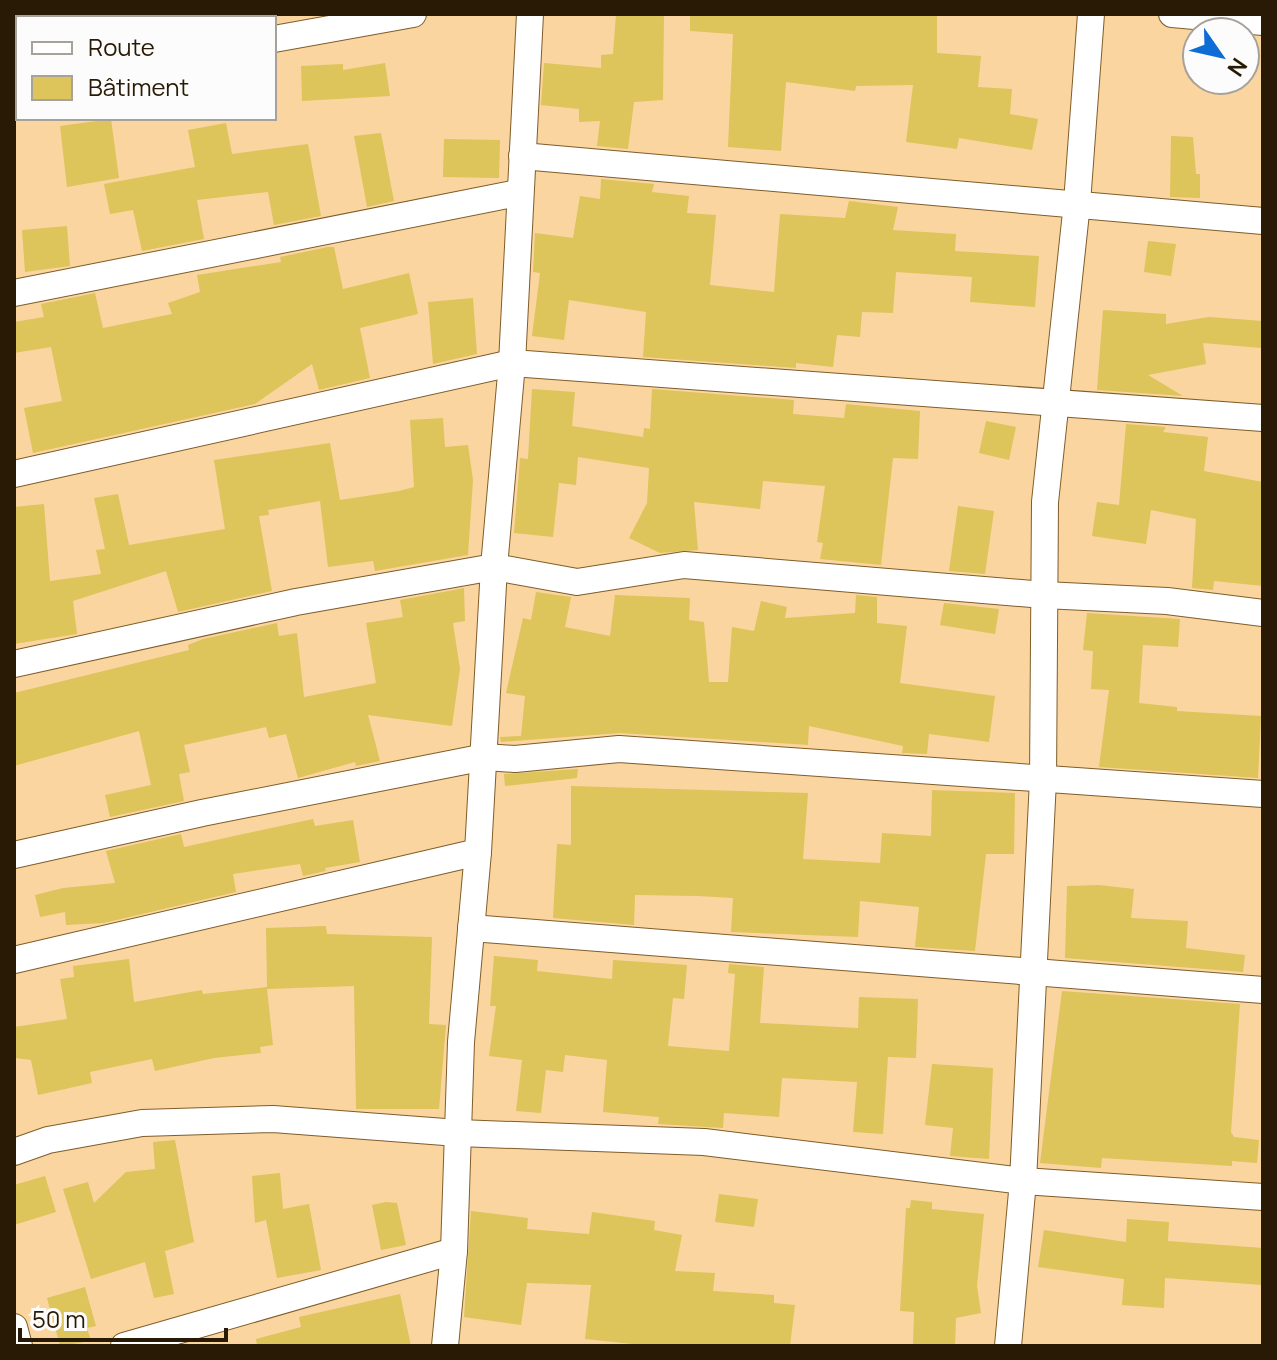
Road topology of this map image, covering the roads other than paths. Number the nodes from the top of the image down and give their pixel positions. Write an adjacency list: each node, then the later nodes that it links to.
1 (413, 14): 6 (street)
2 (530, 14): 7 (street)
3 (1091, 14): 9 (street)
4 (1172, 14): 5 (street)
5 (1263, 22)
6 (276, 39)
7 (522, 156): 8 (street); 9 (street)
8 (518, 193): 11 (street); 12 (street)
9 (1077, 203): 10 (street); 13 (street)
10 (1263, 221)
11 (14, 293)
12 (512, 363): 13 (street); 15 (street); 16 (street)
13 (1057, 405): 14 (street); 17 (street)
14 (1263, 418)
15 (14, 474)
16 (494, 567): 17 (street); 19 (street); 20 (street)
17 (1044, 595): 18 (street); 21 (street)
18 (1263, 613)
19 (14, 664)
20 (485, 757): 21 (street); 23 (street); 24 (street)
21 (1043, 780): 22 (street); 27 (street)
22 (1263, 794)
23 (478, 852): 25 (street); 26 (street)
24 (14, 855)
25 (471, 928): 27 (street); 29 (street)
26 (14, 960)
27 (1031, 970): 28 (street); 31 (street)
28 (1263, 990)
29 (458, 1133): 30 (street); 31 (street); 33 (street)
30 (14, 1152)
31 (1023, 1181): 32 (street); 38 (street)
32 (1263, 1197)
33 (454, 1251): 36 (street); 37 (street)
34 (14, 1327): 35 (street)
35 (19, 1346)
36 (124, 1346)
37 (445, 1346)
38 (1008, 1346)

